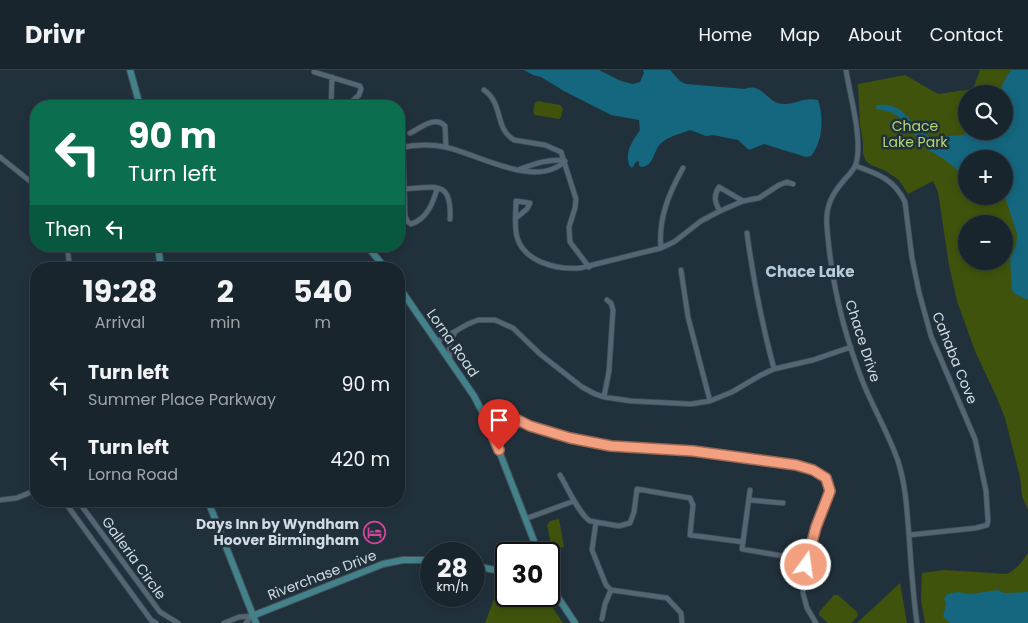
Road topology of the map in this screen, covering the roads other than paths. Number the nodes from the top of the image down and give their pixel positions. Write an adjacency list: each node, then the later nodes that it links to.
1 (130, 70): 6 (street)
2 (846, 70): 14 (street)
3 (314, 72): 4 (street)
4 (332, 77): 7 (street); 8 (street)
5 (484, 90): 13 (street)
6 (139, 100)
7 (331, 100)
8 (354, 100)
9 (410, 133): 11 (street)
10 (405, 147): 11 (street)
11 (446, 147): 16 (street)
12 (0, 157): 17 (street)
13 (564, 161): 16 (street); 16 (street); 29 (street)
14 (856, 166): 35 (street, Chace Drive); 56 (street, Cahaba Cove)
15 (683, 168): 26 (street)
16 (520, 169)
17 (30, 181)
18 (793, 184): 21 (street)
19 (405, 189): 20 (street); 20 (street)
20 (437, 189): 24 (street)
21 (743, 201): 22 (street); 22 (street)
22 (720, 211): 26 (street)
23 (516, 218): 29 (street)
24 (450, 219)
25 (747, 233): 37 (street)
26 (661, 248): 29 (street)
27 (372, 252): 28 (street)
28 (380, 262)
29 (589, 267)
30 (681, 270): 39 (street)
31 (405, 295): 34 (street, Lorna Road)
32 (607, 300): 38 (street)
33 (457, 330): 34 (street); 36 (street); 38 (street)
34 (438, 342): 36 (street, Lorna Road)
35 (851, 347): 37 (street); 58 (street, Chace Drive)
36 (450, 359): 40 (street, Lorna Road)
37 (774, 369): 39 (street)
38 (604, 397): 39 (street)
39 (710, 401)
40 (489, 425): 41 (street); 42 (street); 43 (street, Lorna Road)
41 (512, 425): 42 (street); 43 (street)
42 (530, 426): 74 (street)
43 (499, 450): 54 (street, Lorna Road)
44 (560, 475): 49 (street)
45 (750, 490): 48 (street)
46 (30, 493): 47 (street)
47 (0, 500)
48 (749, 500): 50 (street); 60 (street)
49 (574, 501): 54 (street); 55 (street)
50 (783, 503)
51 (68, 507): 67 (street, Galleria Circle)
52 (82, 507): 68 (street, Galleria Circle)
53 (210, 507): 65 (street)
54 (525, 519): 59 (street, Lorna Road)
55 (596, 522): 60 (street); 63 (street)
56 (986, 525): 57 (street); 58 (street)
57 (993, 529)
58 (909, 535): 75 (street, Chace Drive)
59 (534, 542)
60 (743, 542): 61 (street)
61 (783, 556)
62 (420, 560): 65 (street, Riverchase Drive)
63 (611, 590): 66 (street); 73 (street)
64 (560, 600): 72 (street)
65 (252, 616): 69 (street); 70 (street); 71 (street)
66 (602, 619)
67 (156, 623)
68 (178, 623)
69 (224, 623)
70 (246, 623)
71 (256, 623)
72 (575, 623)
73 (682, 623)
74 (816, 623)
75 (917, 623)

